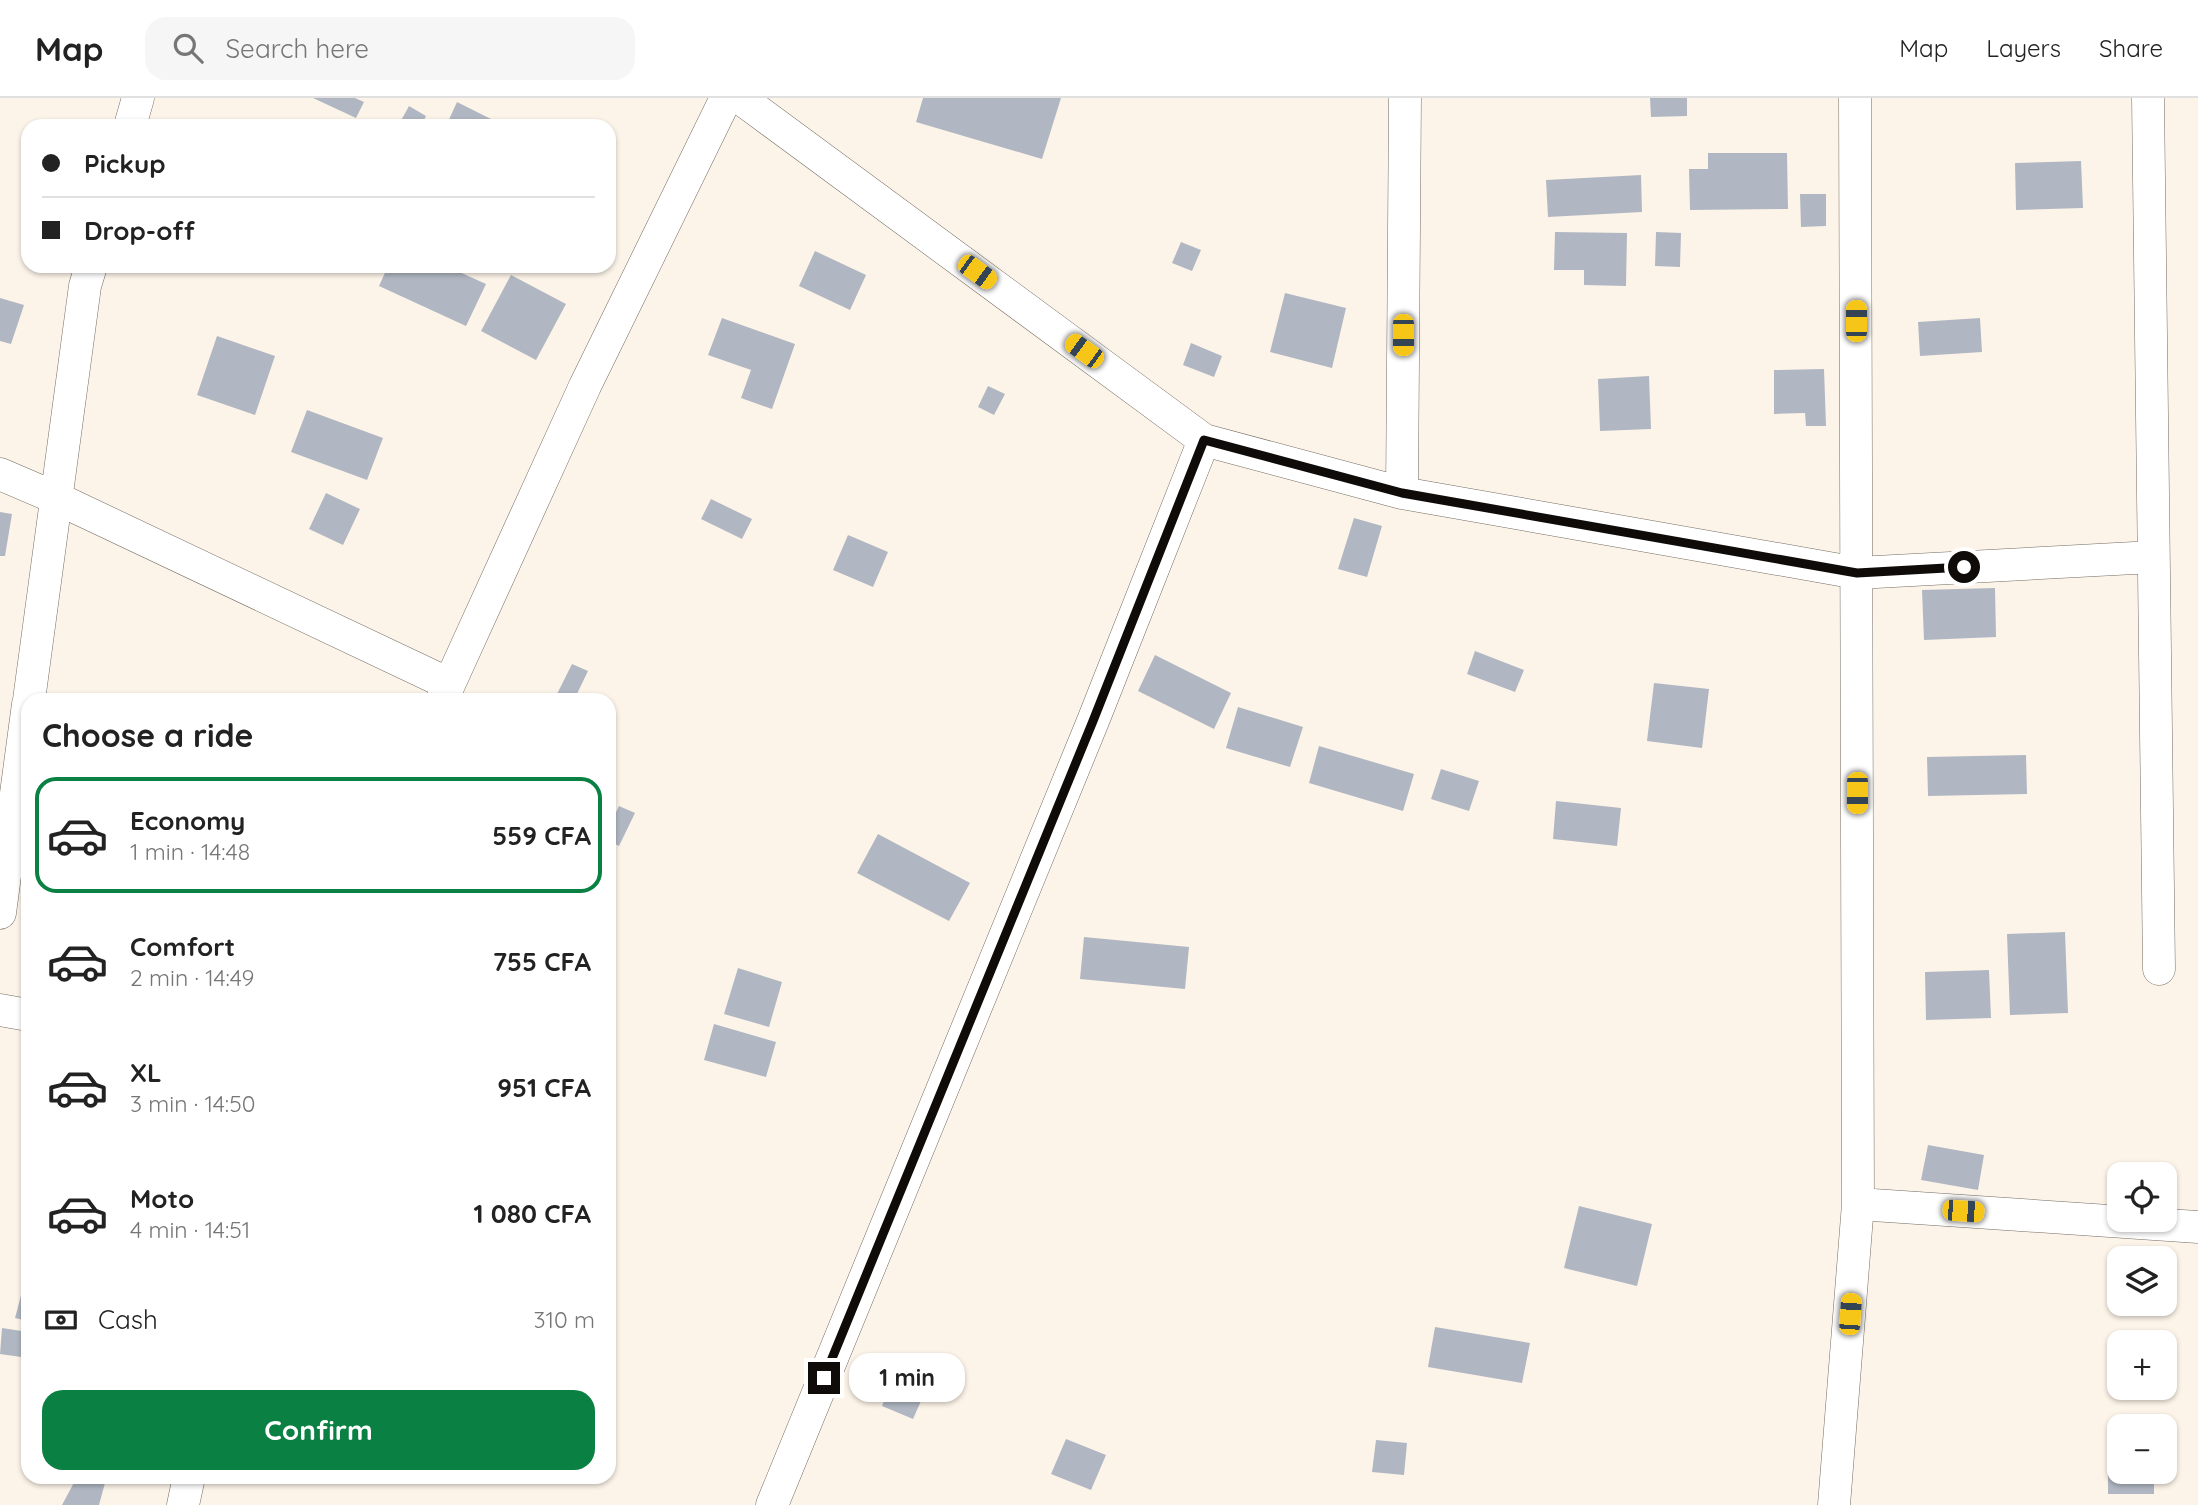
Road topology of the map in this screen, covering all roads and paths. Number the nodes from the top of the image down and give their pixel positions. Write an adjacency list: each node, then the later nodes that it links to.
1 (138, 98): 7 (street)
2 (726, 98): 15 (street)
3 (740, 98): 9 (street)
4 (1405, 98): 11 (street)
5 (1855, 98): 14 (street)
6 (2148, 98): 13 (street)
7 (132, 119)
8 (89, 273): 12 (street)
9 (1204, 440): 11 (street); 26 (street)
10 (0, 474): 12 (street)
11 (1402, 493): 14 (street)
12 (56, 498): 15 (street); 16 (street)
13 (2153, 557): 14 (street); 19 (street)
14 (1857, 573): 22 (street)
15 (445, 692)
16 (29, 693)
17 (21, 755): 18 (street)
18 (0, 913)
19 (2159, 969)
20 (0, 1010): 21 (street)
21 (21, 1014)
22 (1858, 1204): 23 (street); 27 (street)
23 (2198, 1227)
24 (188, 1484): 25 (street)
25 (183, 1505)
26 (772, 1505)
27 (1834, 1505)

